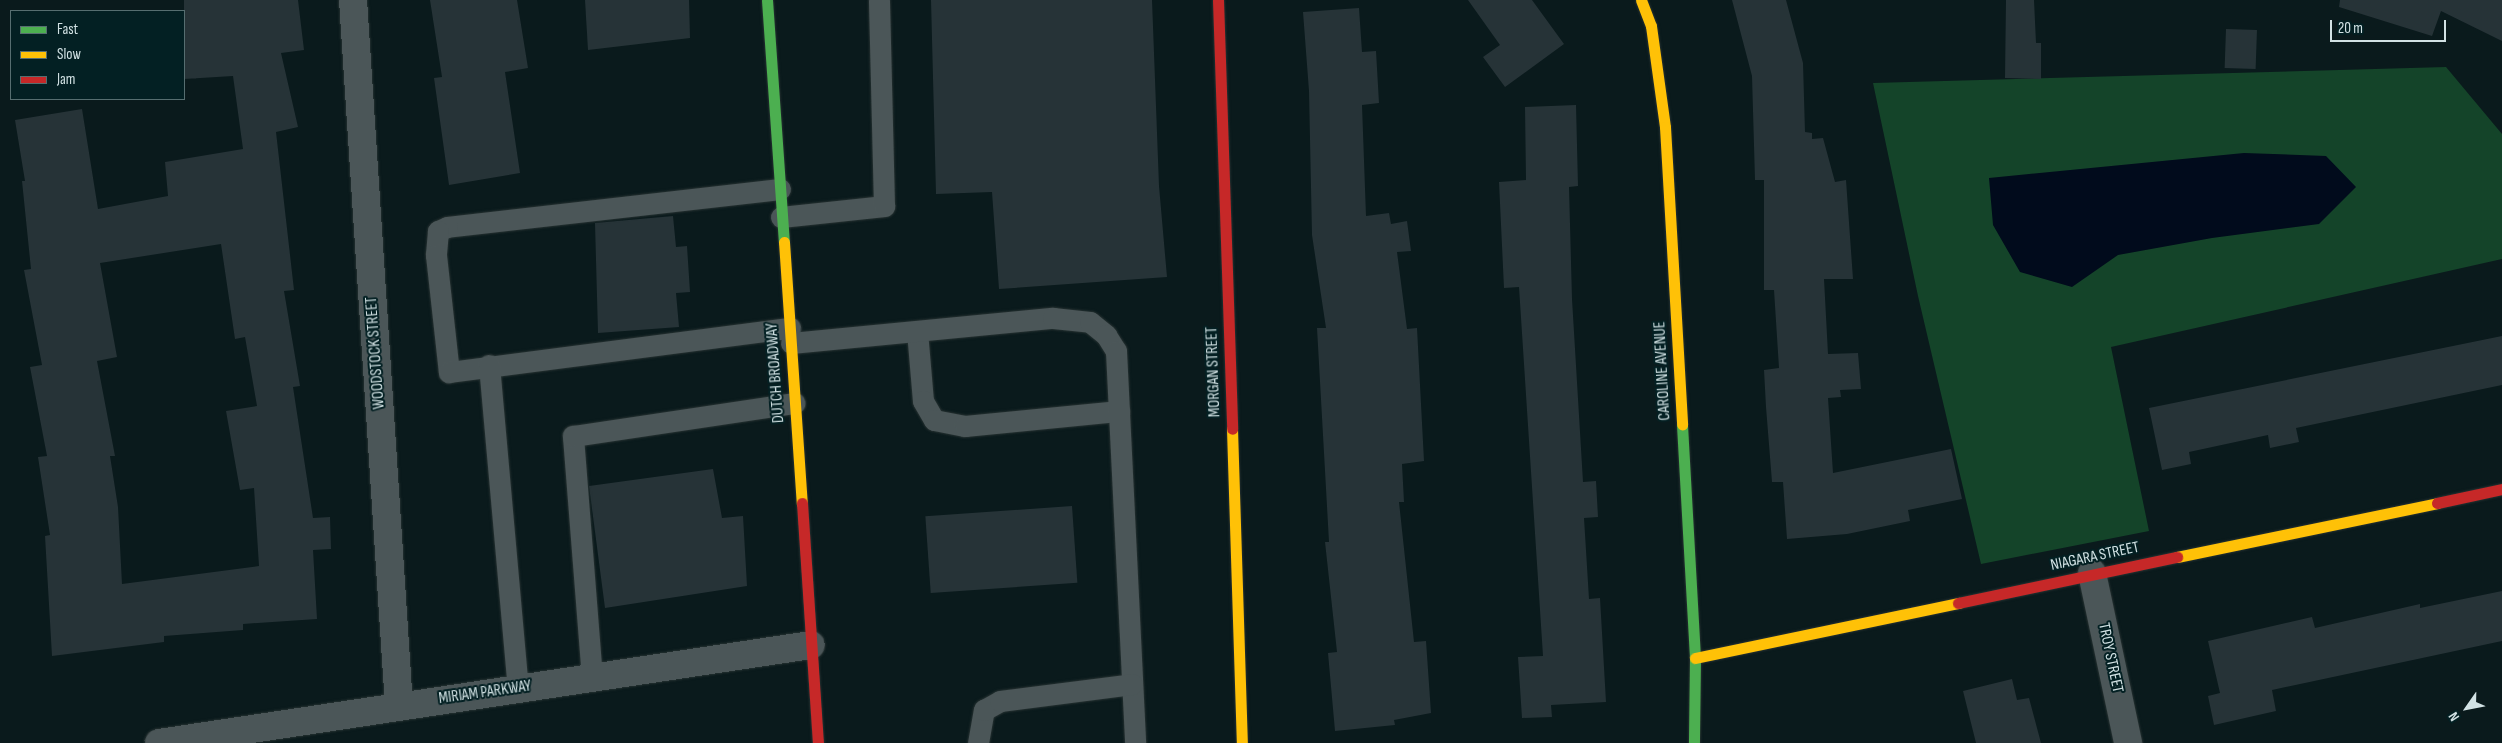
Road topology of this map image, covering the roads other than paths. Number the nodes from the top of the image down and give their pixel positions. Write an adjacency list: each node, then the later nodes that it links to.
1 (352, 0): 20 (street, WOODSTOCK STREET)
2 (767, 0): 6 (street, DUTCH BROADWAY)
3 (879, 0): 7 (lane)
4 (1218, 0): 25 (street, MORGAN STREET)
5 (1641, 0): 16 (street, CAROLINE AVENUE)
6 (780, 189): 7 (street, DUTCH BROADWAY); 10 (lane)
7 (782, 217): 9 (street, DUTCH BROADWAY)
8 (917, 331): 9 (lane); 12 (lane); 12 (lane)
9 (790, 336): 10 (lane); 11 (street, DUTCH BROADWAY)
10 (489, 365): 19 (lane)
11 (795, 403): 15 (street, DUTCH BROADWAY); 17 (lane)
12 (1119, 411): 18 (lane)
13 (2502, 489): 14 (street, NIAGARA STREET)
14 (2092, 573): 16 (street, NIAGARA STREET); 27 (street, TROY STREET)
15 (811, 645): 17 (street, MIRIAM PARKWAY); 22 (street, DUTCH BROADWAY)
16 (1695, 658): 26 (street, CAROLINE AVENUE)
17 (592, 678): 19 (street, MIRIAM PARKWAY)
18 (1132, 684): 23 (lane); 24 (lane)
19 (518, 688): 20 (street, MIRIAM PARKWAY)
20 (399, 706): 21 (street, MIRIAM PARKWAY)
21 (159, 743)
22 (818, 743)
23 (978, 743)
24 (1135, 743)
25 (1242, 743)
26 (1694, 743)
27 (2128, 743)

